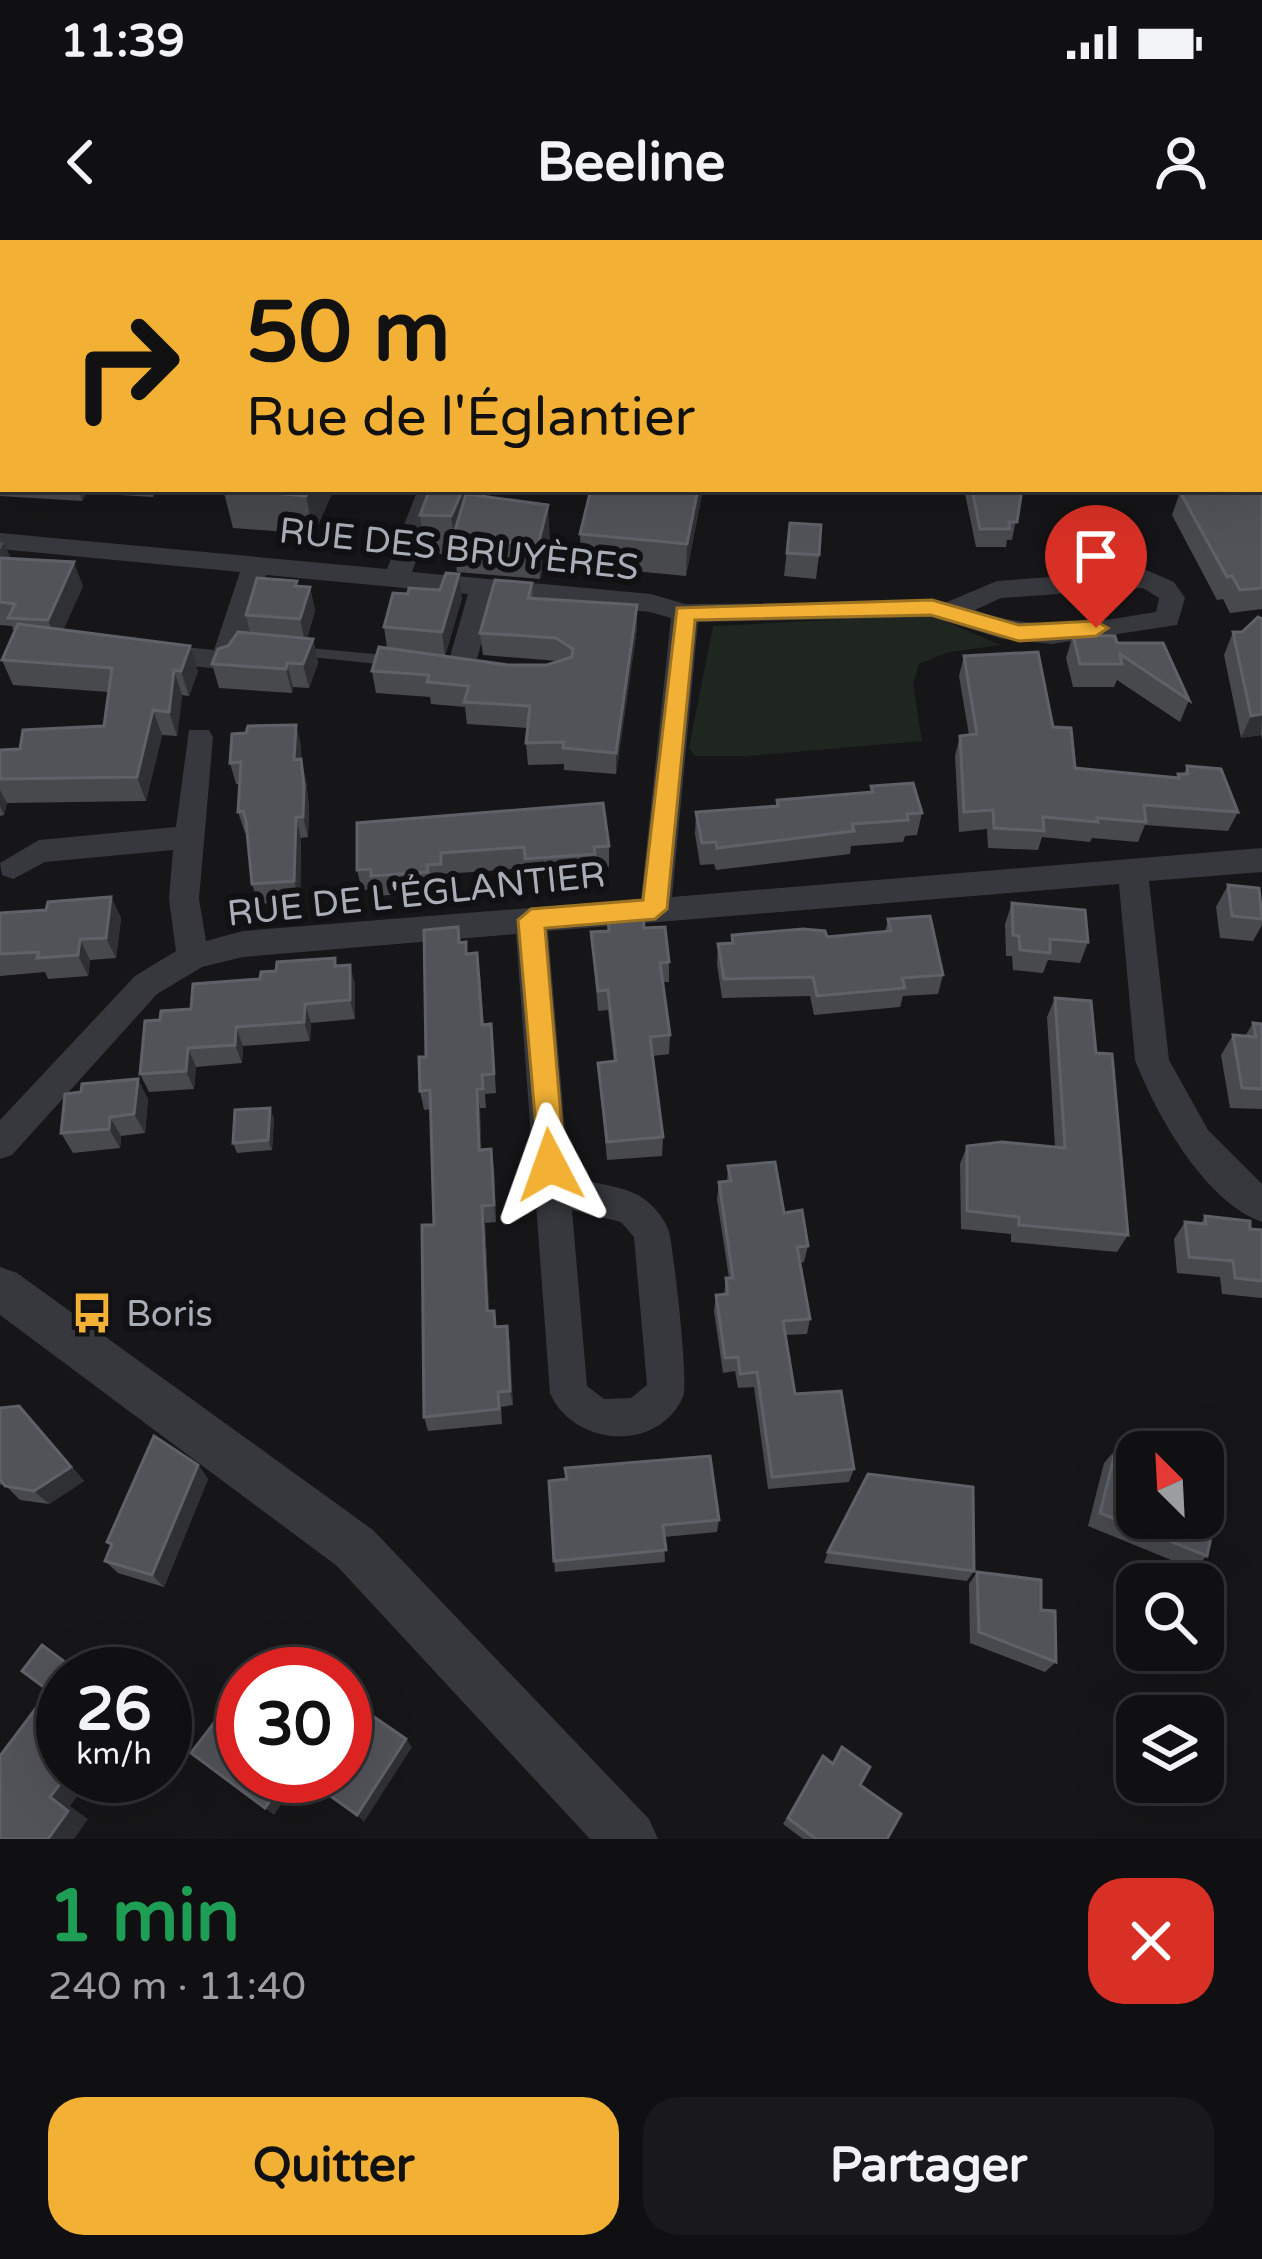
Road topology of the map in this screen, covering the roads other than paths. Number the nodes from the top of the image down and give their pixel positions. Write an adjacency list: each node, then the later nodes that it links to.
1 (429, 492): 4 (street)
2 (0, 541): 3 (street, RUE DES BRUYÈRES)
3 (256, 563): 4 (street, RUE DES BRUYÈRES); 8 (street)
4 (397, 576): 5 (street, RUE DES BRUYÈRES)
5 (483, 587): 7 (street, RUE DES BRUYÈRES); 11 (street)
6 (953, 610): 6 (street); 7 (street, RUE DES BRUYÈRES)
7 (685, 613): 17 (street)
8 (118, 649)
9 (277, 650): 10 (lane)
10 (415, 662)
11 (518, 671)
12 (199, 737): 13 (street)
13 (188, 837): 15 (street); 19 (street)
14 (1262, 860): 16 (street, RUE DE L'ÉGLANTIER)
15 (13, 867)
16 (1133, 871): 17 (street, RUE DE L'ÉGLANTIER); 22 (street)
17 (655, 909): 18 (street, RUE DE L'ÉGLANTIER)
18 (531, 920): 19 (street, RUE DE L'ÉGLANTIER); 21 (street)
19 (193, 957): 20 (street, RUE DE L'ÉGLANTIER)
20 (0, 1144)
21 (552, 1189): 21 (street)
22 (1262, 1206)
23 (0, 1288): 24 (street)
24 (628, 1838)

